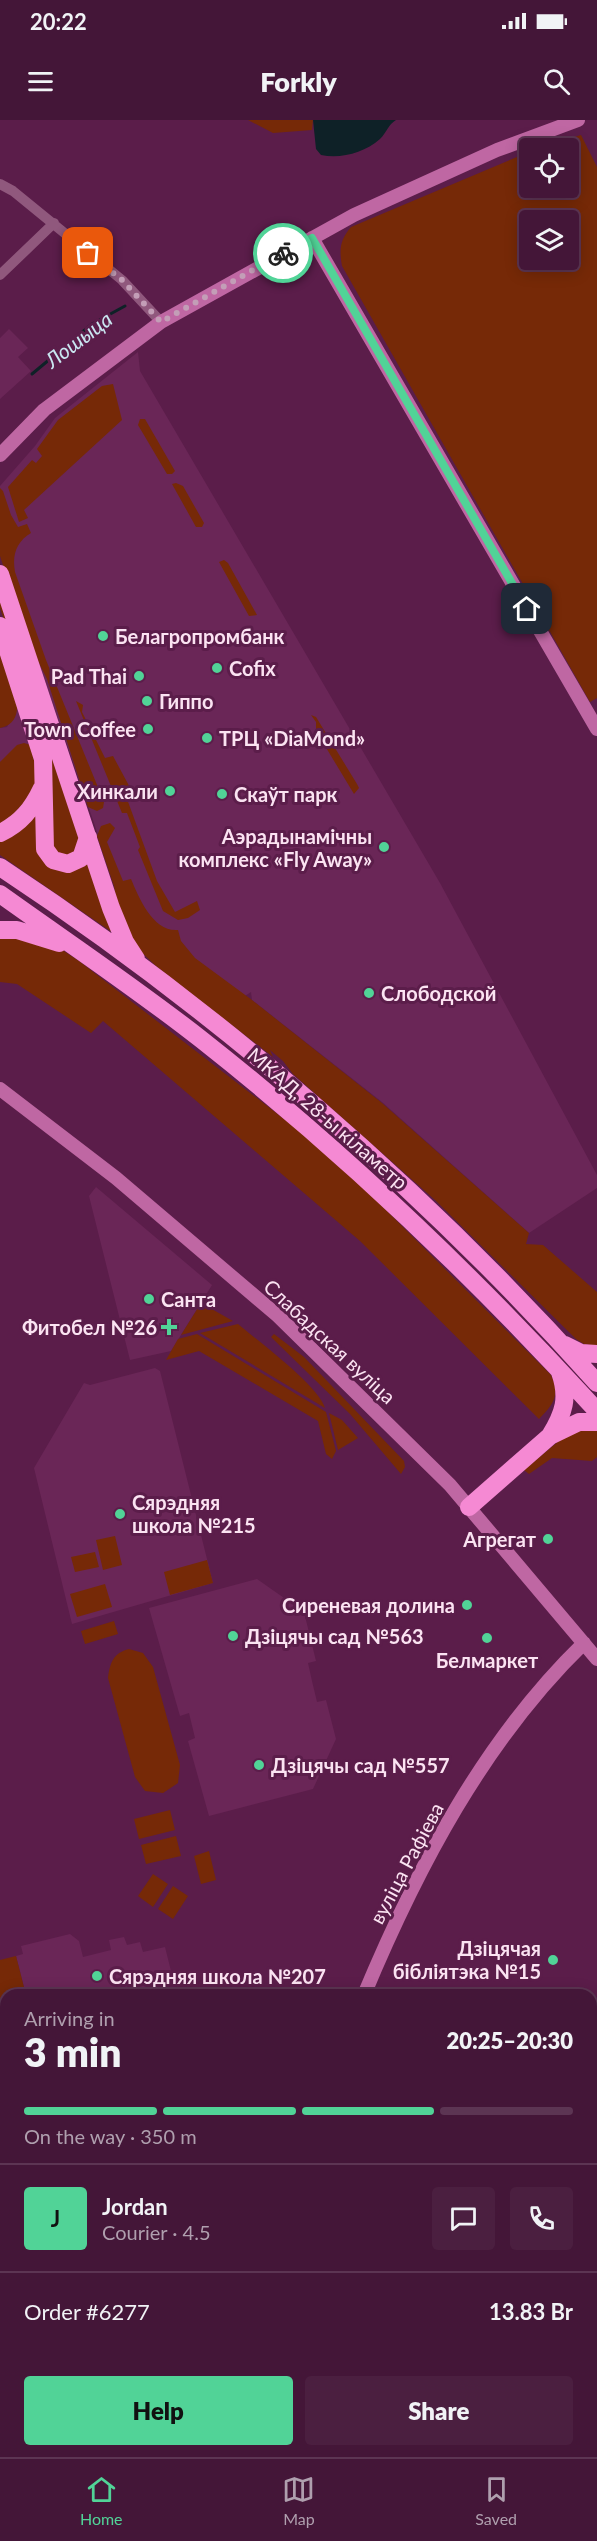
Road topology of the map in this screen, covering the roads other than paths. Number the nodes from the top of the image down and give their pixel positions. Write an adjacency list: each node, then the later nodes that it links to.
1 (578, 120): 4 (main road)
2 (0, 184): 3 (street)
3 (54, 223): 5 (street); 6 (street)
4 (312, 238): 6 (main road); 10 (main road)
5 (0, 275)
6 (161, 322): 7 (main road)
7 (0, 455)
8 (0, 574): 13 (highway)
9 (0, 626): 11 (highway)
10 (597, 729)
11 (44, 784): 12 (highway); 13 (highway)
12 (0, 833)
13 (88, 837): 18 (highway)
14 (0, 867): 18 (highway, МКАД, 28-ы кіламетр)
15 (0, 894): 17 (highway, МКАД, 28-ы кіламетр)
16 (0, 930): 17 (highway)
17 (86, 953): 22 (highway, МКАД, 28-ы кіламетр)
18 (147, 972): 20 (highway, МКАД, 28-ы кіламетр)
19 (0, 1089): 27 (main road, Слабадская вуліца)
20 (559, 1341): 21 (highway); 23 (highway, МКАД, 28-ы кіламетр)
21 (597, 1354)
22 (560, 1370): 24 (highway, МКАД, 28-ы кіламетр); 26 (highway)
23 (597, 1383)
24 (597, 1411)
25 (597, 1422): 26 (highway)
26 (550, 1436): 27 (highway)
27 (469, 1507): 28 (main road, Слабадская вуліца)
28 (584, 1643): 29 (main road, Слабадская вуліца); 30 (main road, вуліца Рафіева)
29 (597, 1659)
30 (367, 1989)

